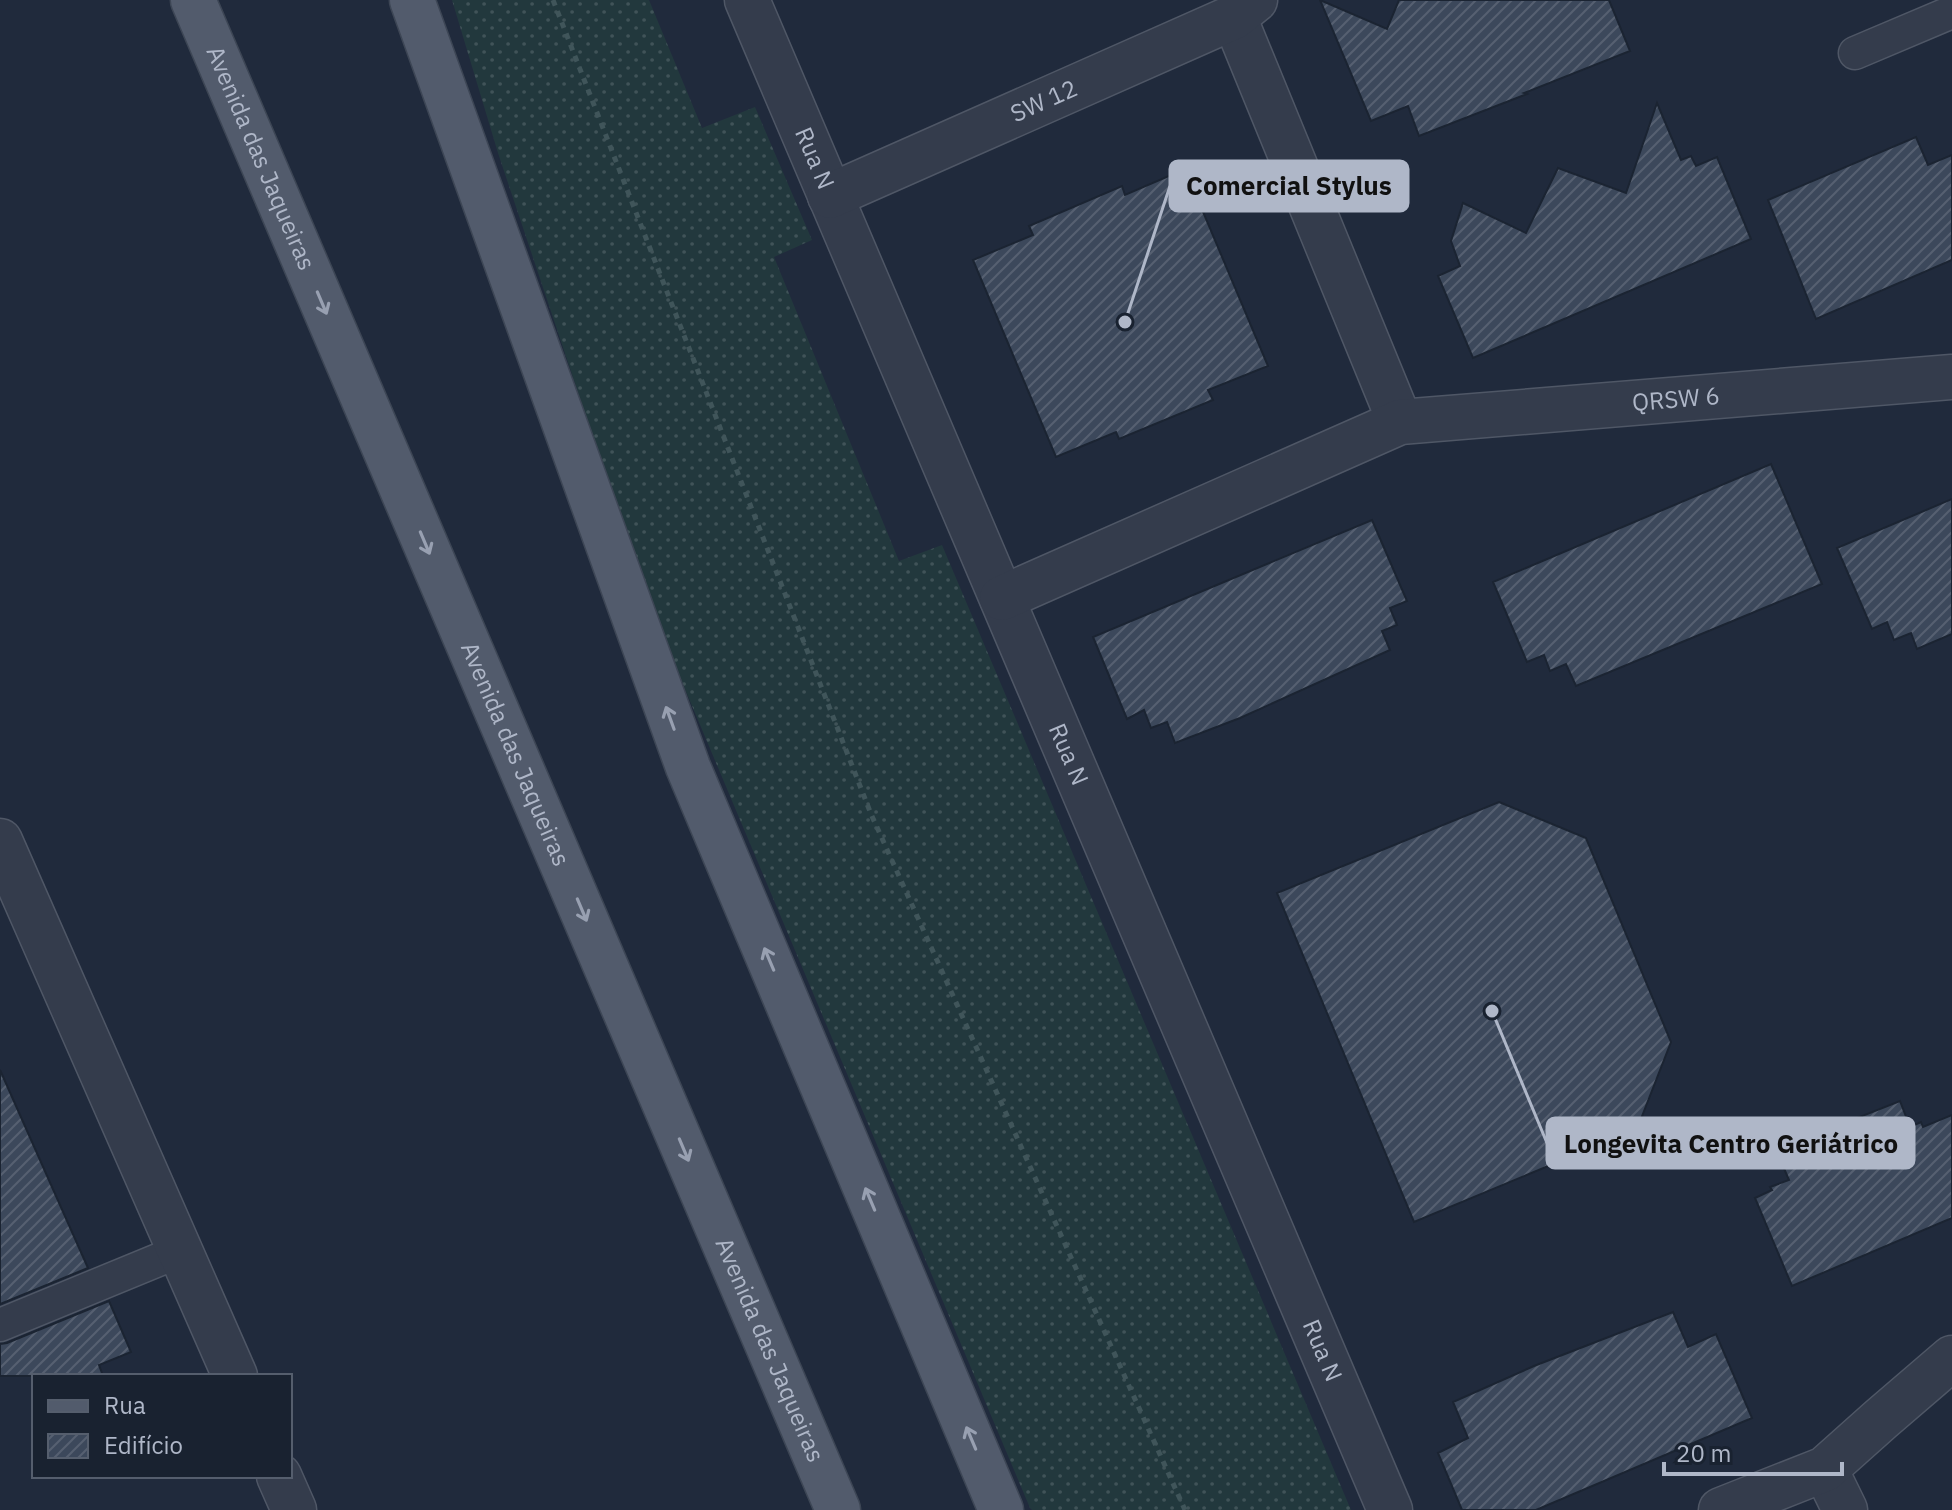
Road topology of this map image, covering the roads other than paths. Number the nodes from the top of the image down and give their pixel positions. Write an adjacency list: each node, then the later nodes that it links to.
1 (193, 0): 19 (main road, Avenida das Jaqueiras, one-way to 19)
2 (412, 0): 20 (main road, one-way to 2)
3 (747, 0): 7 (street, Rua N)
4 (1244, 9): 7 (street, SW 12); 9 (street)
5 (1952, 12): 6 (lane)
6 (1855, 53)
7 (830, 196): 10 (street, Rua N)
8 (1952, 377): 9 (street, QRSW 6)
9 (1400, 422): 10 (street, QRSW 6)
10 (1002, 598): 21 (street, Rua N)
11 (0, 841): 12 (street)
12 (180, 1251): 13 (lane); 15 (street)
13 (0, 1325)
14 (1952, 1358): 16 (street)
15 (234, 1374)
16 (1825, 1469): 22 (street); 23 (street)
17 (280, 1478): 18 (street)
18 (294, 1510)
19 (838, 1510)
20 (1001, 1510)
21 (1390, 1510)
22 (1721, 1510)
23 (1845, 1510)

